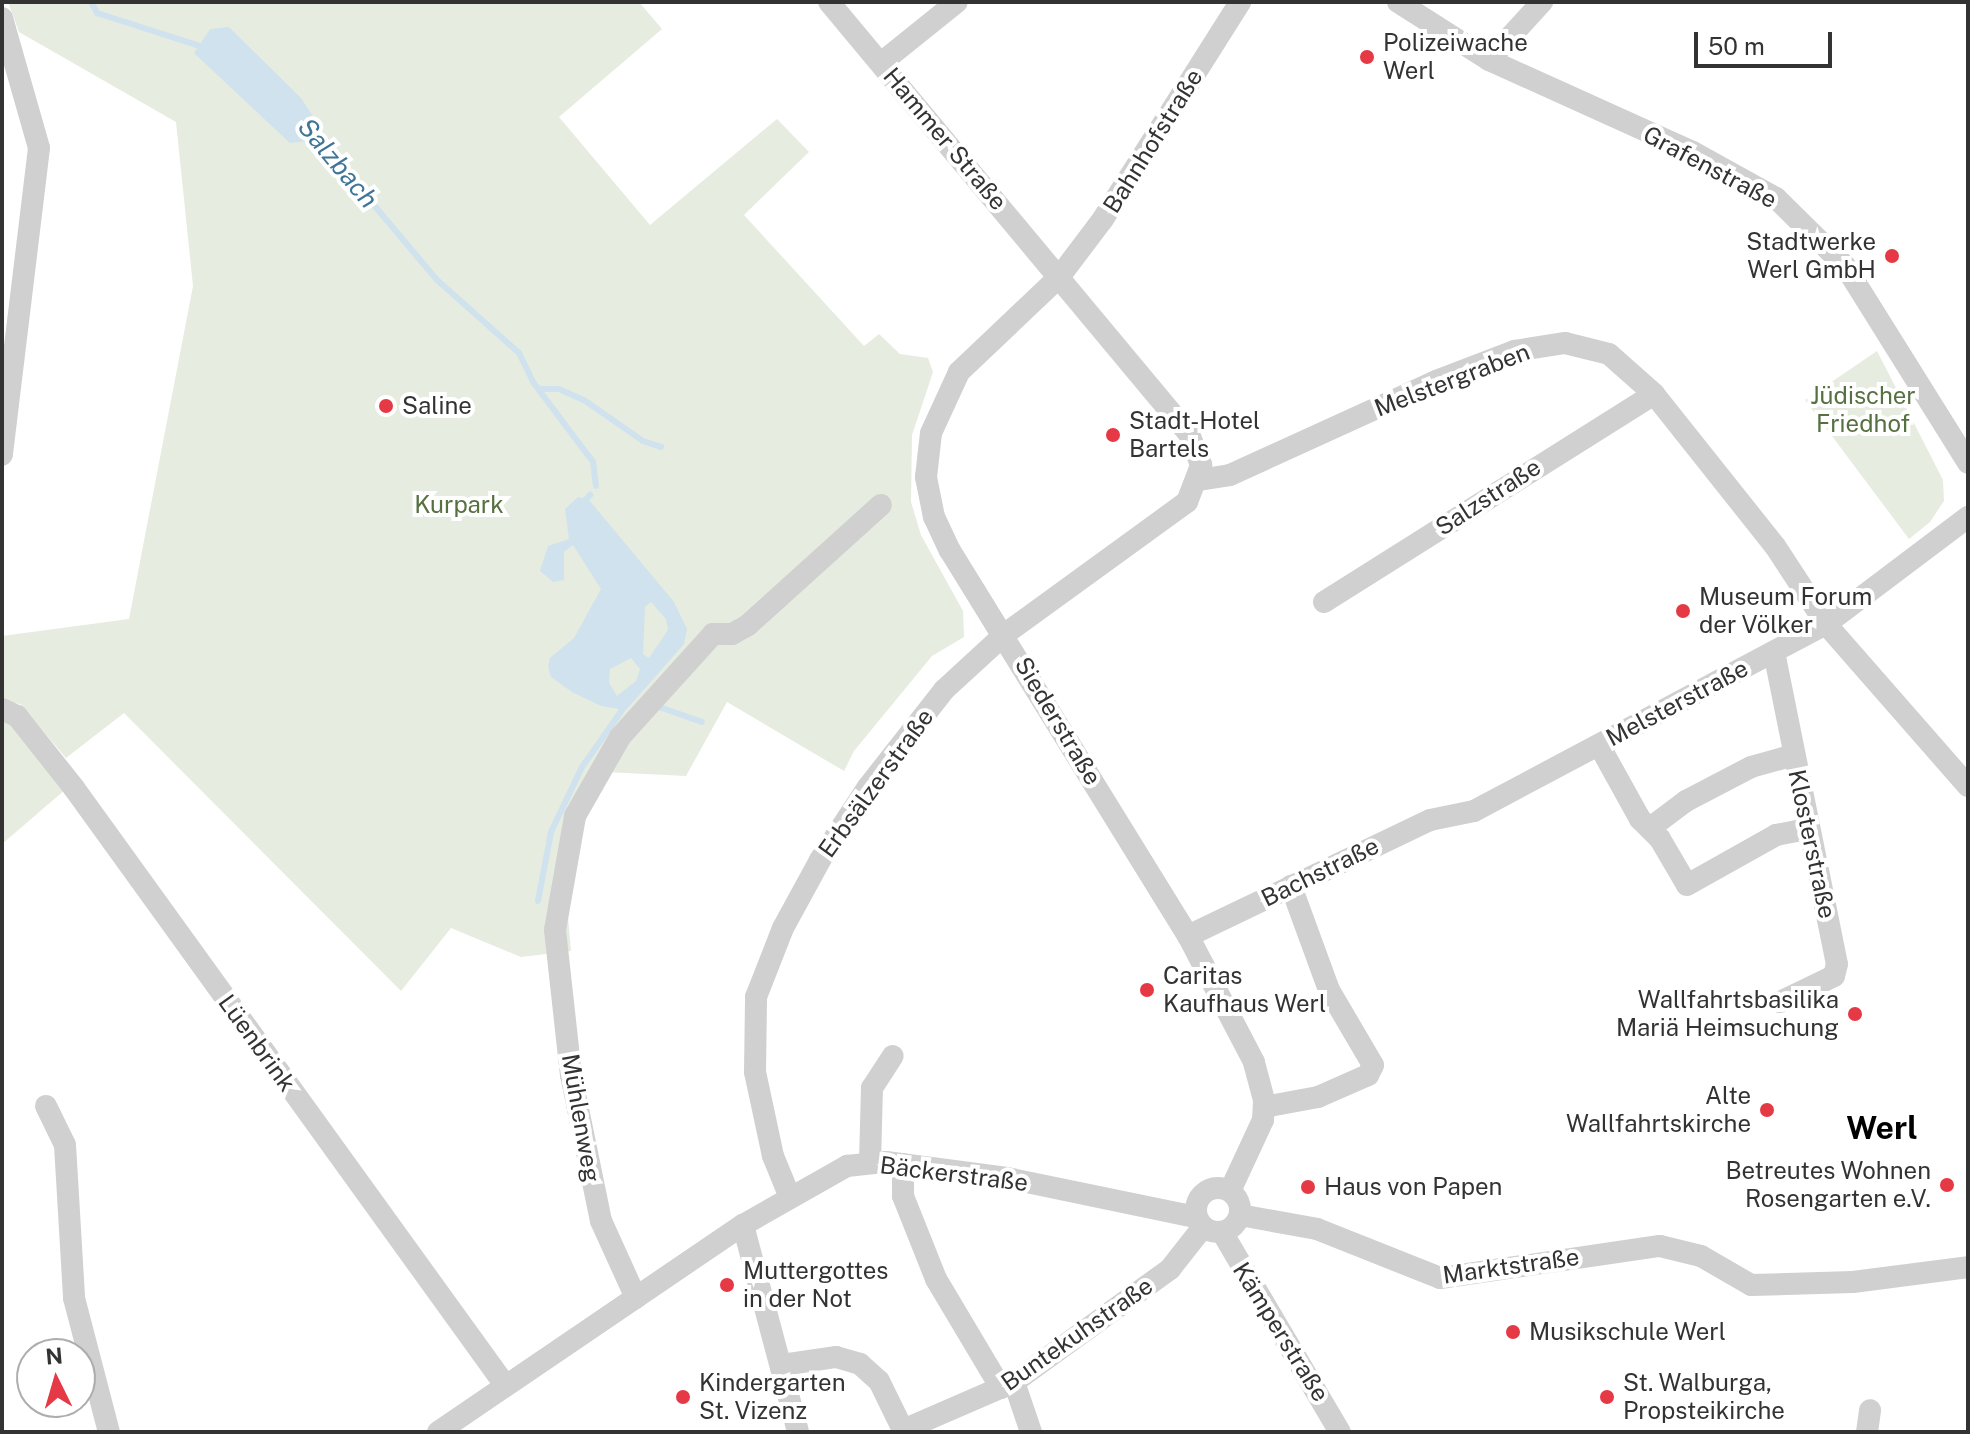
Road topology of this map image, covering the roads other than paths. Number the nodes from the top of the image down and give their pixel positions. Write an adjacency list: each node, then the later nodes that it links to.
1 (829, 2): 8 (street, Hammer Straße)
2 (957, 2): 8 (street)
3 (1240, 2): 9 (street, Bahnhofstraße)
4 (1398, 2): 7 (street, Grafenstraße)
5 (1542, 2): 7 (street)
6 (2, 18): 11 (street)
7 (1489, 60): 12 (street, Grafenstraße)
8 (881, 63): 9 (street, Hammer Straße)
9 (1060, 276): 13 (street, Hammer Straße); 18 (street, Siederstraße)
10 (1654, 394): 13 (street, Melstergraben); 16 (street, Salzstraße); 17 (street, Melstergraben)
11 (2, 455)
12 (1968, 463)
13 (1199, 480): 18 (street, Erbsälzerstraße)
14 (881, 505): 41 (street, Mühlenweg)
15 (1968, 517): 17 (street, Melsterstraße)
16 (1324, 602)
17 (1826, 624): 19 (street, Melsterstraße); 23 (street, Melstergraben)
18 (1005, 634): 28 (street, Siederstraße); 36 (street, Erbsälzerstraße)
19 (1774, 652): 21 (street, Melsterstraße); 22 (street, Klosterstraße)
20 (9, 713): 43 (street, Lüenbrink)
21 (1592, 749): 24 (street, Melsterstraße); 25 (street)
22 (1794, 755): 25 (street); 26 (street, Klosterstraße)
23 (1968, 786)
24 (1454, 815): 27 (street, Bachstraße)
25 (1650, 828): 26 (street)
26 (1808, 829): 29 (street, Klosterstraße)
27 (1291, 886): 28 (street, Bachstraße); 32 (street)
28 (1188, 936): 32 (street, Siederstraße)
29 (1780, 1002)
30 (893, 1056): 33 (street)
31 (46, 1106): 46 (street)
32 (1264, 1107): 35 (street)
33 (870, 1163): 34 (street, Bäckerstraße); 36 (street, Bäckerstraße)
34 (903, 1164): 39 (street, Bäckerstraße); 44 (street)
35 (1230, 1191): 37 (street); 39 (street)
36 (789, 1195): 38 (street, Bäckerstraße)
37 (1240, 1215): 39 (street); 40 (street, Marktstraße)
38 (743, 1225): 41 (street, Bäckerstraße); 42 (street)
39 (1207, 1225): 44 (street, Buntekuhstraße); 50 (street, Kämperstraße)
40 (1968, 1267)
41 (636, 1298): 43 (street, Bäckerstraße)
42 (782, 1365): 45 (street, Buntekuhstraße); 48 (street)
43 (505, 1385): 47 (street, Bäckerstraße)
44 (1008, 1385): 45 (street, Buntekuhstraße); 49 (street)
45 (903, 1431)
46 (109, 1432)
47 (438, 1432)
48 (798, 1432)
49 (1031, 1432)
50 (1340, 1432)

